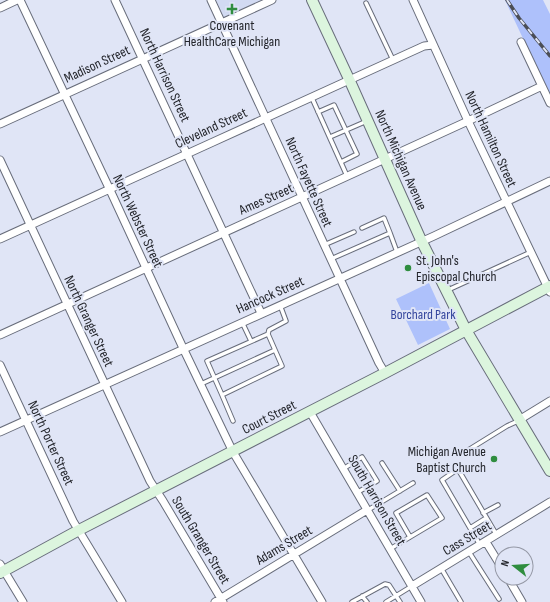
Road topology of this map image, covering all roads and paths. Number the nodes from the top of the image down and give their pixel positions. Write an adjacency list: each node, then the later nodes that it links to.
1 (18, 0): 8 (street); 16 (street, North Webster Street)
2 (115, 0): 12 (street, North Harrison Street)
3 (211, 0): 9 (street, North Fayette Street)
4 (272, 0): 9 (street, Madison Street)
5 (312, 0): 14 (main road, North Michigan Avenue)
6 (413, 0): 11 (street, North Hamilton Street)
7 (366, 2): 13 (lane)
8 (0, 8)
9 (221, 22): 12 (street, Madison Street); 20 (street, North Fayette Street)
10 (521, 42): 15 (street)
11 (433, 45): 13 (street, Cleveland Street); 22 (street, North Hamilton Street)
12 (142, 58): 16 (street, Madison Street); 26 (street, North Harrison Street)
13 (393, 60): 14 (street, Cleveland Street)
14 (349, 79): 17 (street, Cleveland Street); 21 (main road, North Michigan Avenue)
15 (542, 86): 18 (street); 22 (street, Ames Street)
16 (64, 94): 23 (street, Madison Street); 32 (street, North Webster Street)
17 (311, 96): 19 (lane); 20 (street, Cleveland Street)
18 (550, 103)
19 (318, 112): 24 (lane); 25 (lane)
20 (266, 117): 26 (street, Cleveland Street); 33 (street, North Fayette Street)
21 (368, 121): 24 (lane); 27 (main road, North Michigan Avenue)
22 (468, 121): 27 (street, Ames Street); 34 (street, North Hamilton Street)
23 (0, 124)
24 (346, 130): 25 (lane); 29 (lane)
25 (330, 137): 29 (lane)
26 (187, 153): 32 (street, Cleveland Street); 38 (street, North Harrison Street)
27 (385, 159): 30 (street, Ames Street); 41 (main road, North Michigan Avenue)
28 (0, 160): 35 (street, North Granger Street)
29 (341, 162): 30 (lane)
30 (348, 176): 33 (street, Ames Street)
31 (550, 181): 34 (street, Hancock Street)
32 (110, 190): 35 (street, Cleveland Street); 46 (street, North Webster Street)
33 (302, 197): 38 (street, Ames Street); 42 (street, North Fayette Street)
34 (506, 201): 41 (street, Hancock Street); 44 (street, North Hamilton Street)
35 (30, 225): 40 (street, Cleveland Street); 51 (street, North Granger Street)
36 (362, 228): 39 (lane)
37 (354, 232): 42 (lane)
38 (224, 233): 46 (street, Ames Street); 52 (street, North Harrison Street)
39 (390, 233): 43 (lane); 45 (lane)
40 (0, 239)
41 (421, 240): 43 (street, Hancock Street); 49 (main road, North Michigan Avenue)
42 (324, 246): 45 (street, North Fayette Street)
43 (397, 252): 47 (street, Hancock Street)
44 (531, 252): 48 (street, North Hamilton Street); 49 (lane)
45 (330, 259): 47 (street, North Fayette Street)
46 (145, 268): 51 (street, Ames Street); 58 (street, North Webster Street)
47 (339, 278): 50 (street, Hancock Street); 61 (street, North Fayette Street)
48 (549, 289): 54 (main road, Court Street)
49 (447, 291): 54 (main road, North Michigan Avenue)
50 (280, 304): 52 (street, Hancock Street); 55 (lane)
51 (67, 305): 56 (street, Ames Street); 63 (street, North Granger Street)
52 (261, 313): 53 (street, Hancock Street)
53 (242, 322): 57 (lane); 58 (street, Hancock Street)
54 (466, 330): 61 (main road, Court Street); 69 (main road, North Michigan Avenue)
55 (268, 334): 57 (lane); 59 (lane)
56 (0, 335)
57 (251, 341): 62 (lane)
58 (183, 348): 63 (street, Hancock Street); 64 (street, North Webster Street)
59 (275, 350): 62 (lane); 65 (lane)
60 (0, 365): 68 (street, North Porter Street)
61 (385, 373): 67 (main road, Court Street)
62 (214, 378): 64 (lane); 65 (lane)
63 (104, 384): 68 (street, Hancock Street); 78 (street, North Granger Street)
64 (200, 384): 72 (street, North Webster Street)
65 (222, 395): 70 (lane)
66 (550, 401): 69 (street)
67 (310, 412): 72 (main road, Court Street); 75 (street, South Harrison Street)
68 (26, 420): 71 (street, Hancock Street); 87 (street, North Porter Street)
69 (519, 420): 73 (lane); 76 (main road, North Michigan Avenue)
70 (233, 421)
71 (0, 432)
72 (233, 452): 78 (main road, Court Street); 93 (street, North Webster Street)
73 (465, 452)
74 (382, 463): 79 (lane)
75 (343, 468): 80 (street, South Harrison Street); 80 (lane)
76 (550, 471)
77 (413, 483): 79 (lane)
78 (157, 491): 87 (main road, Court Street); 102 (street, South Granger Street)
79 (400, 491): 83 (lane)
80 (358, 492): 83 (street, South Harrison Street)
81 (550, 502): 88 (street, Cass Street)
82 (498, 505): 84 (lane)
83 (367, 510): 91 (street, South Harrison Street); 93 (street, Adams Street)
84 (483, 513): 85 (lane); 86 (lane)
85 (486, 518): 86 (lane); 88 (lane)
86 (470, 528): 90 (lane)
87 (79, 530): 96 (main road, Court Street); 104 (street, North Porter Street)
88 (496, 535): 90 (street, Cass Street)
89 (410, 537): 89 (lane); 91 (lane)
90 (483, 543): 92 (street, Cass Street); 94 (street)
91 (390, 549): 97 (street, South Harrison Street)
92 (469, 552): 95 (street, Cass Street); 101 (lane)
93 (294, 554): 102 (street, Adams Street); 105 (street, North Webster Street)
94 (494, 557)
95 (441, 568): 97 (street, Cass Street); 111 (lane)
96 (1, 569): 103 (street)
97 (412, 586): 100 (lane, Cass Street); 110 (street, South Harrison Street)
98 (513, 586): 112 (street)
99 (362, 596): 100 (lane); 106 (lane); 107 (lane)
100 (396, 596): 108 (lane, Cass Street); 109 (lane)
101 (499, 599)
102 (220, 601)
103 (23, 602)
104 (122, 602)
105 (322, 602)
106 (352, 602)
107 (367, 602)
108 (386, 602)
109 (400, 602)
110 (421, 602)
111 (461, 602)
112 (522, 602)

